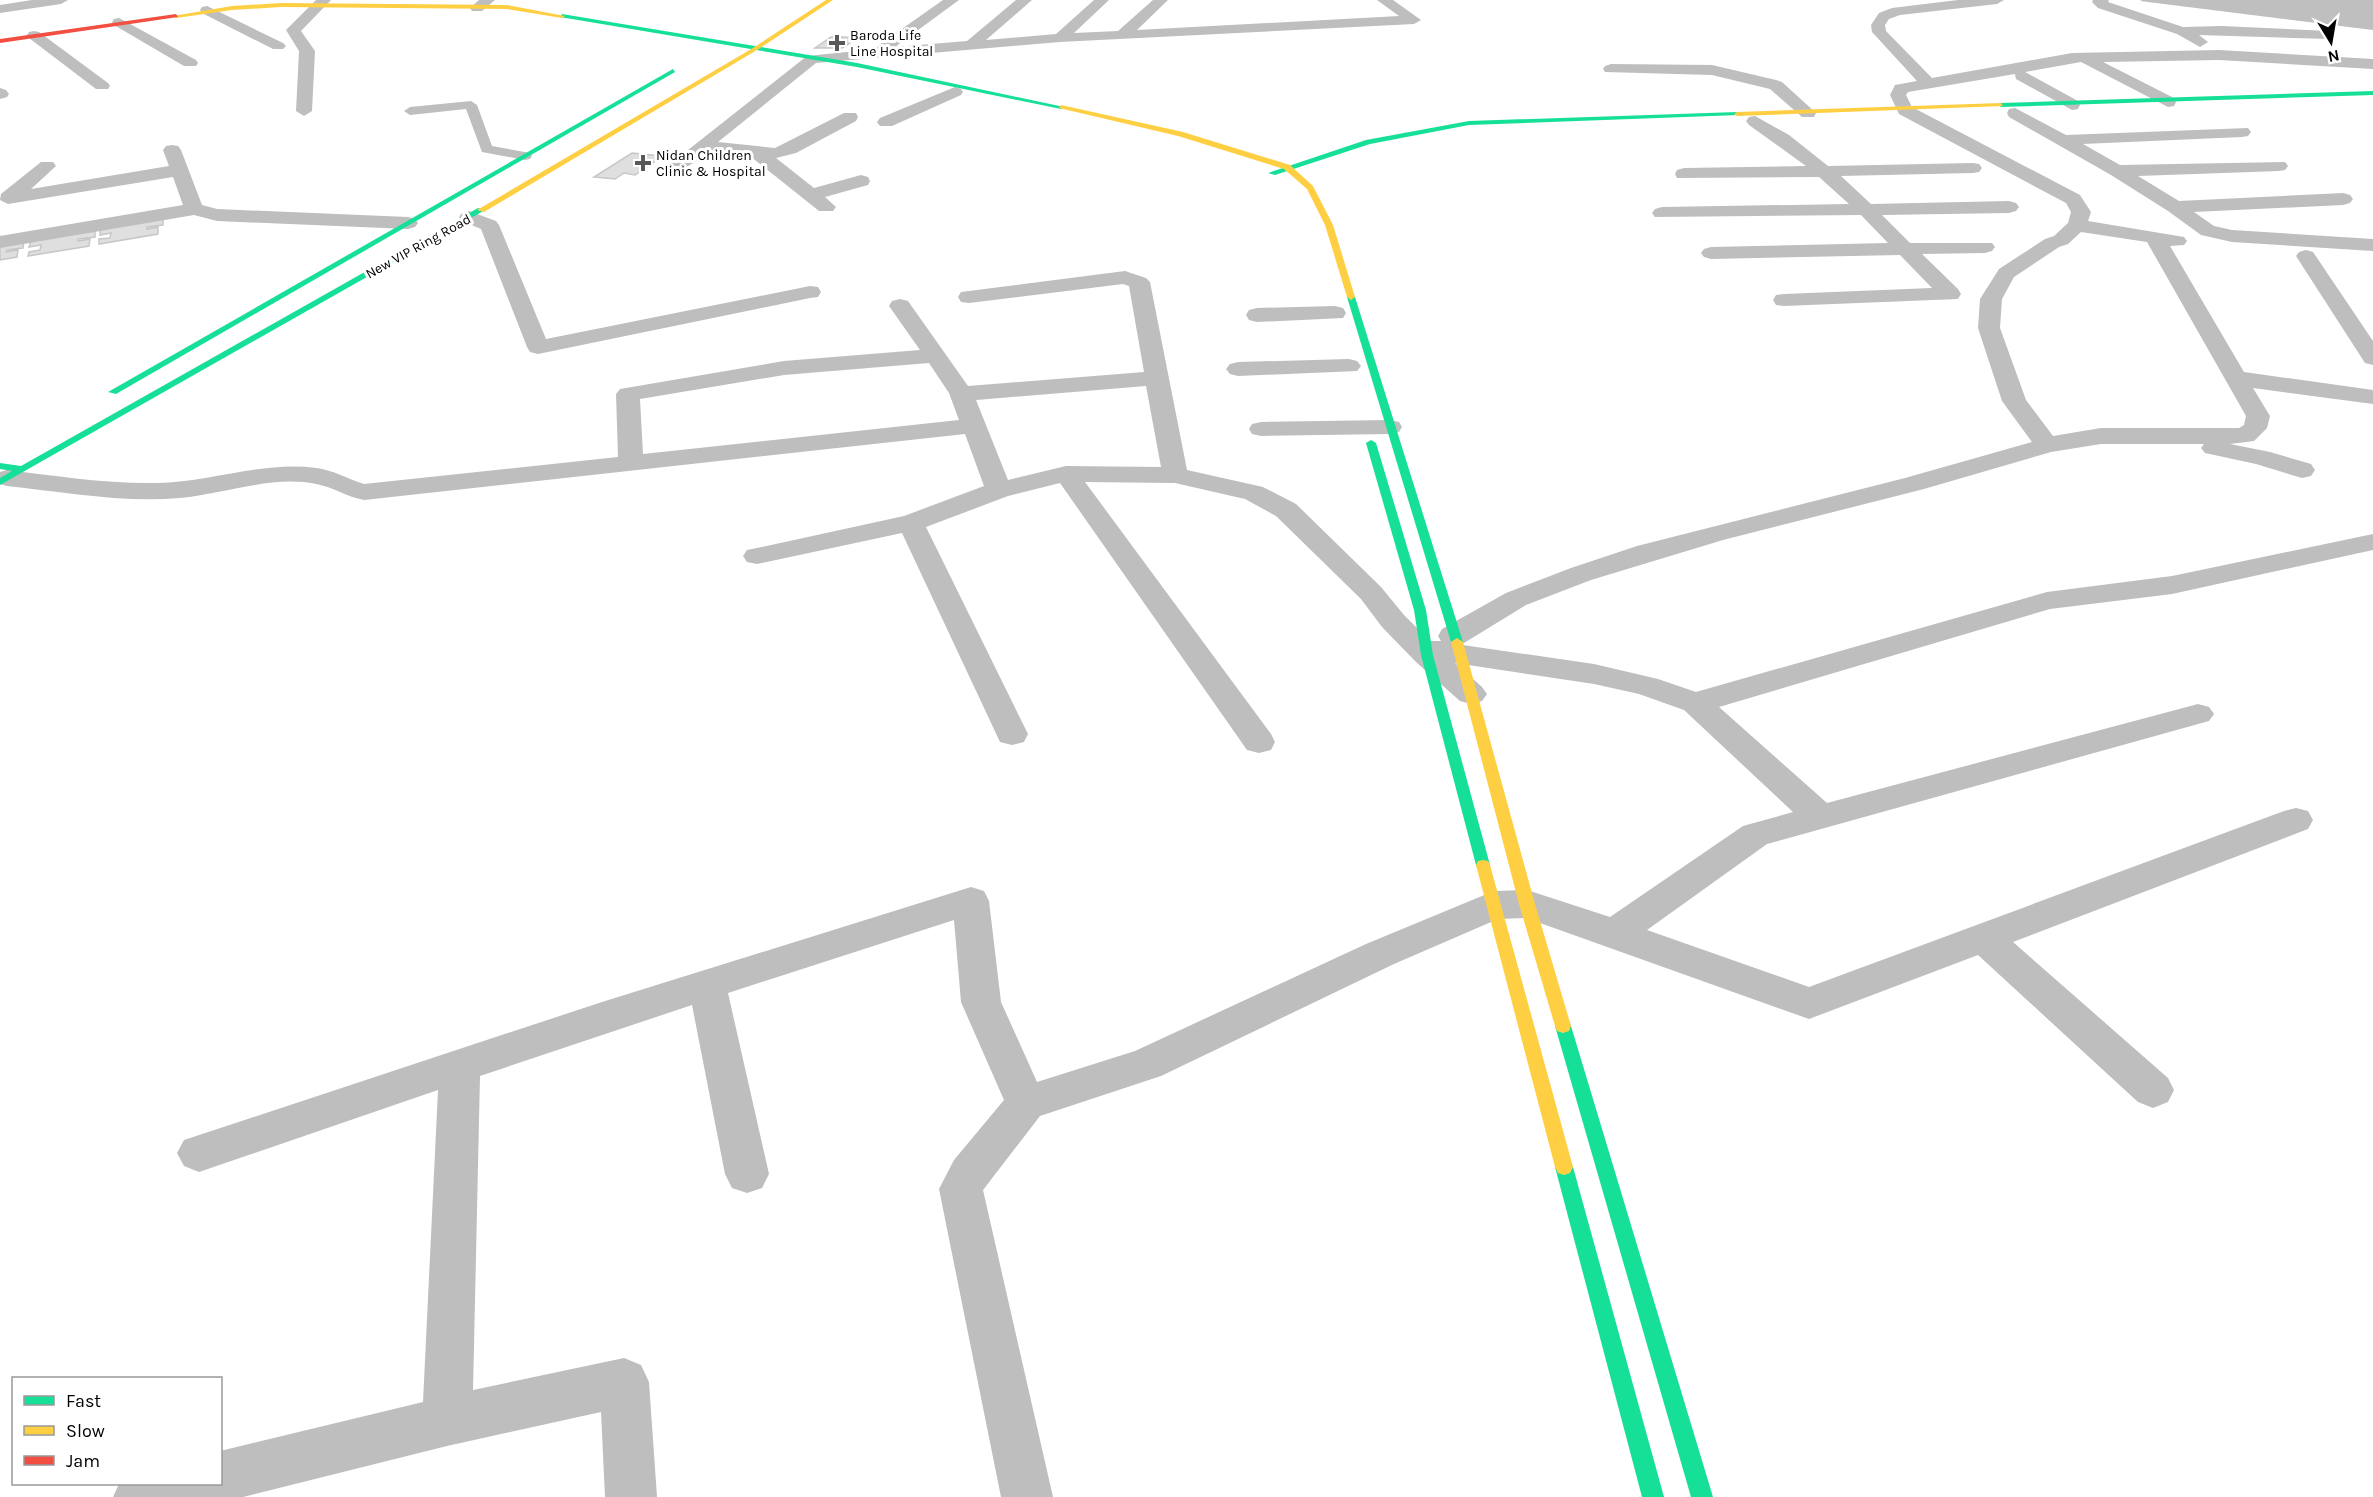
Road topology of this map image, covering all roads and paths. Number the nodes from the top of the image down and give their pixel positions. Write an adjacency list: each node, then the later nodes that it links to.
1 (61, 0): 15 (street)
2 (274, 0): 20 (street)
3 (371, 0): 12 (street)
4 (830, 0): 29 (street, New VIP Ring Road)
5 (952, 0): 31 (street)
6 (1024, 0): 27 (street)
7 (1102, 0): 24 (street)
8 (1161, 0): 23 (street)
9 (1384, 0): 23 (street)
10 (1997, 0): 40 (street)
11 (2102, 0): 18 (street)
12 (416, 2): 13 (street); 14 (street)
13 (321, 3): 16 (street); 47 (street)
14 (483, 3): 26 (street)
15 (0, 9)
16 (207, 10): 17 (street); 28 (street)
17 (119, 22): 21 (street); 35 (street)
18 (2182, 31): 22 (street); 32 (street)
19 (740, 33): 26 (street)
20 (0, 35)
21 (34, 35): 25 (street); 41 (street)
22 (2329, 35)
23 (1121, 36): 24 (street)
24 (1060, 38): 27 (street)
25 (0, 41)
26 (722, 43): 29 (street); 30 (street)
27 (975, 44): 31 (street)
28 (278, 46)
29 (755, 49): 34 (street); 80 (street, New VIP Ring Road)
30 (704, 53)
31 (884, 53): 34 (street)
32 (2219, 55): 33 (street); 37 (street)
33 (2083, 58): 40 (street); 45 (street)
34 (812, 59): 42 (street); 57 (street); 69 (street)
35 (190, 63)
36 (687, 63): 60 (street, New VIP Ring Road)
37 (2373, 64)
38 (1611, 69): 49 (street)
39 (2022, 76): 46 (street)
40 (1928, 83): 50 (street)
41 (102, 86)
42 (955, 92): 54 (street); 69 (street)
43 (2373, 93): 45 (street)
44 (2373, 100): 51 (street)
45 (2168, 102): 46 (street)
46 (2072, 105): 50 (street)
47 (304, 111)
48 (410, 111): 60 (lane)
49 (1808, 113): 50 (street); 69 (street)
50 (1910, 113): 51 (street); 53 (street); 82 (street)
51 (2015, 113): 56 (street)
52 (850, 117): 59 (street)
53 (1755, 121): 66 (street); 69 (street)
54 (886, 122)
55 (2242, 132): 56 (street)
56 (2061, 140): 67 (street)
57 (704, 146): 59 (street); 61 (street)
58 (172, 150): 65 (street)
59 (755, 151): 71 (street)
60 (525, 156): 81 (street, New VIP Ring Road)
61 (678, 165)
62 (47, 166): 73 (street)
63 (2279, 166): 67 (street)
64 (1973, 168): 66 (street)
65 (179, 170): 73 (street); 77 (street)
66 (1822, 170): 68 (street); 78 (street)
67 (2117, 171): 76 (street)
68 (1684, 174)
69 (1284, 176): 106 (street)
70 (861, 181): 71 (street)
71 (810, 195): 74 (street)
72 (2343, 199): 76 (street)
73 (4, 201)
74 (826, 207)
75 (2009, 207): 78 (street)
76 (2175, 207): 85 (street)
77 (194, 209): 81 (street); 84 (street)
78 (1865, 209): 79 (street); 87 (street)
79 (1662, 213)
80 (469, 217): 91 (street); 111 (street, New VIP Ring Road)
81 (408, 223): 105 (street, New VIP Ring Road)
82 (2077, 225): 83 (street); 109 (street)
83 (2155, 238): 89 (street); 102 (street)
84 (0, 242)
85 (2373, 245)
86 (1985, 247): 87 (street)
87 (1904, 249): 88 (street); 93 (street)
88 (1711, 253)
89 (2306, 256): 90 (street); 98 (street)
90 (2373, 263)
91 (810, 292)
92 (969, 297): 101 (street)
93 (1784, 300)
94 (900, 306): 97 (street)
95 (1335, 313): 96 (street)
96 (1257, 315)
97 (934, 356): 103 (street); 110 (street)
98 (2373, 358)
99 (1349, 366): 100 (street)
100 (1238, 369)
101 (1157, 378): 103 (street); 114 (street)
102 (2236, 378): 104 (street); 109 (street)
103 (961, 394): 107 (street)
104 (2373, 397)
105 (102, 398)
106 (1374, 424): 108 (street); 119 (street); 119 (street)
107 (973, 426): 110 (street); 115 (street)
108 (1261, 429)
109 (2047, 445): 112 (street); 119 (street)
110 (631, 464): 111 (street)
111 (7, 467)
112 (2302, 470)
113 (1066, 474): 114 (street); 115 (street); 124 (street)
114 (1175, 475): 119 (street)
115 (999, 490): 116 (street)
116 (910, 523): 118 (street); 123 (street)
117 (2373, 542): 121 (street)
118 (757, 556)
119 (1442, 648): 120 (street); 121 (street); 127 (street)
120 (1471, 694): 127 (street)
121 (1695, 703): 125 (street)
122 (2198, 714): 125 (street)
123 (1012, 734)
124 (1259, 742)
125 (1820, 817): 128 (street)
126 (2296, 820): 129 (street)
127 (1511, 904): 128 (street); 133 (street); 142 (street); 143 (street)
128 (1615, 933): 129 (street)
129 (1984, 938): 132 (street)
130 (707, 985): 131 (street); 133 (street); 135 (street)
131 (460, 1066): 134 (street); 136 (street)
132 (2153, 1090)
133 (1026, 1103): 141 (street)
134 (199, 1153)
135 (747, 1174)
136 (447, 1421): 137 (street); 140 (street)
137 (222, 1477)
138 (190, 1485): 139 (street)
139 (139, 1497)
140 (631, 1497)
141 (1027, 1497)
142 (1653, 1497)
143 (1702, 1497)

